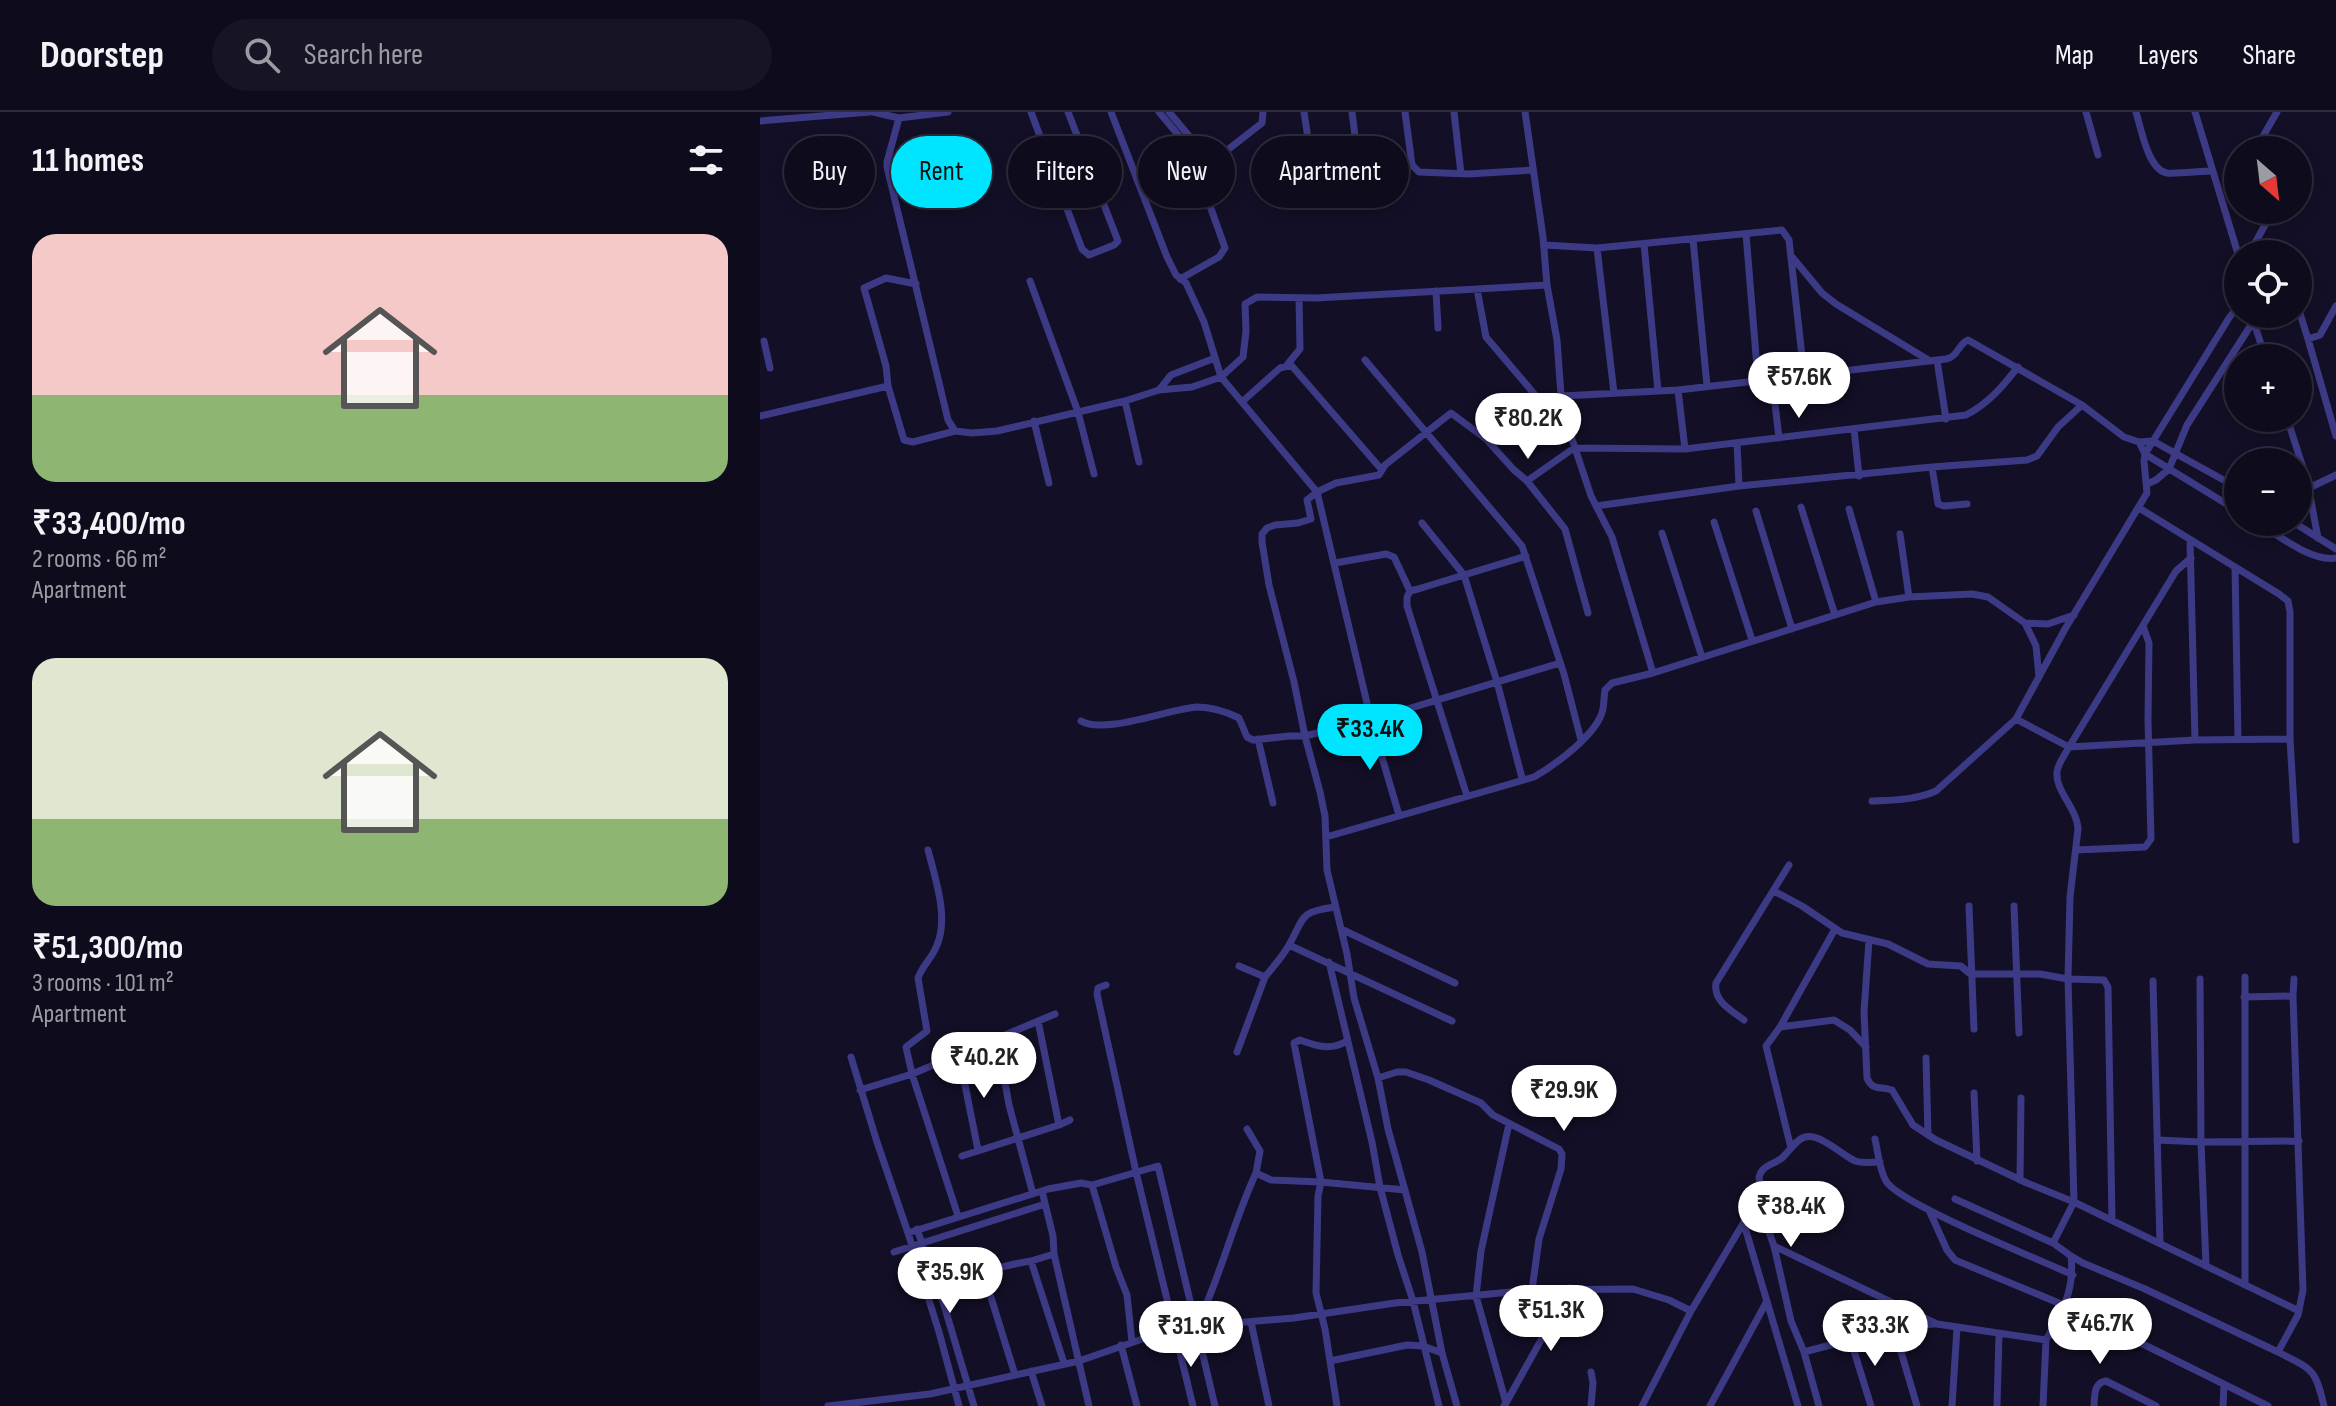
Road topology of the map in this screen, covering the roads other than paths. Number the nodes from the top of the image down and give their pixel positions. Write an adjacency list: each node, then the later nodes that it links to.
1 (871, 112): 18 (street); 19 (street)
2 (948, 112): 18 (street)
3 (1031, 112): 4 (street)
4 (1068, 112)
5 (1111, 112): 38 (street)
6 (1159, 112): 20 (street)
7 (1169, 112): 21 (street)
8 (1263, 112): 25 (street)
9 (1304, 112): 22 (street)
10 (1352, 112): 23 (street)
11 (1405, 112): 29 (street)
12 (1454, 112): 29 (street)
13 (1525, 112): 27 (street)
14 (2086, 112): 26 (street)
15 (2136, 112): 28 (street)
16 (2195, 112): 28 (street)
17 (2277, 112): 24 (street)
18 (899, 118): 40 (street)
19 (760, 121)
20 (1179, 136)
21 (1189, 136)
22 (1308, 136)
23 (1355, 136)
24 (2263, 136)
25 (1235, 144)
26 (2098, 155)
27 (1533, 170): 29 (street); 35 (street)
28 (2213, 171): 33 (street)
29 (1461, 174)
30 (1211, 208): 38 (street)
31 (1746, 234): 32 (street); 37 (street); 61 (street)
32 (1693, 239): 34 (street); 63 (street)
33 (2234, 240)
34 (1644, 244): 36 (street); 66 (street)
35 (1544, 245): 36 (street); 41 (street)
36 (1597, 248): 67 (street)
37 (1791, 255): 54 (street); 58 (street)
38 (1180, 279): 52 (street)
39 (1030, 281): 73 (street)
40 (916, 284): 62 (street); 78 (street)
41 (1547, 285): 42 (street); 68 (street)
42 (1477, 289): 43 (street); 72 (street)
43 (1436, 291): 44 (street); 47 (street)
44 (1299, 298): 55 (street); 59 (street)
45 (2336, 306): 50 (street)
46 (2224, 326): 82 (street)
47 (1438, 328)
48 (2247, 328): 87 (street)
49 (2305, 328): 50 (street)
50 (2308, 339): 80 (street)
51 (763, 346): 57 (street)
52 (1215, 358): 59 (street); 64 (street)
53 (1365, 360): 79 (street)
54 (1934, 361): 56 (street); 58 (street); 75 (street)
55 (1287, 365): 70 (street); 92 (street)
56 (2018, 367): 71 (street); 75 (street)
57 (770, 368)
58 (1804, 374): 60 (street)
59 (1221, 377): 64 (street); 70 (street)
60 (1772, 378): 61 (street); 81 (street)
61 (1758, 380): 63 (street)
62 (888, 386): 74 (street); 78 (street)
63 (1707, 386): 65 (street)
64 (1159, 390): 69 (street)
65 (1678, 390): 66 (street); 86 (street)
66 (1658, 391): 67 (street)
67 (1614, 393): 68 (street)
68 (1562, 396): 72 (street)
69 (1125, 401): 73 (street); 89 (street)
70 (1243, 401): 102 (street)
71 (2082, 405): 83 (street); 90 (street)
72 (1562, 409): 85 (street)
73 (1078, 412): 76 (street); 93 (street)
74 (760, 416)
75 (1946, 419): 77 (street)
76 (1034, 421): 78 (street); 98 (street)
77 (1854, 429): 81 (street); 95 (street)
78 (955, 431)
79 (1425, 432): 92 (street); 97 (street); 120 (street)
80 (2336, 436)
81 (1779, 438): 84 (street)
82 (2153, 441): 83 (street); 87 (street); 88 (street)
83 (2139, 442): 88 (street)
84 (1737, 443): 86 (street); 100 (street)
85 (1574, 448): 86 (street); 97 (street); 106 (street)
86 (1685, 449)
87 (2176, 453): 91 (street); 96 (street)
88 (2145, 454): 91 (street); 99 (street)
89 (1139, 462)
90 (1932, 467): 95 (street); 104 (street)
91 (2169, 469): 99 (street); 103 (street)
92 (1382, 470): 102 (street)
93 (1094, 474)
94 (2336, 475): 101 (street)
95 (1859, 476): 100 (street)
96 (2224, 480)
97 (1527, 481): 129 (street)
98 (1049, 483)
99 (2147, 484): 108 (street)
100 (1739, 486): 106 (street)
101 (2312, 487)
102 (1317, 492): 123 (street); 145 (street)
103 (2224, 502)
104 (1967, 504)
105 (2312, 505): 117 (street)
106 (1596, 506): 138 (street)
107 (1801, 507): 130 (street)
108 (2139, 508): 118 (street); 131 (street)
109 (1849, 509): 128 (street)
110 (1756, 511): 134 (street)
111 (1714, 522): 135 (street)
112 (1422, 523): 125 (street)
113 (1662, 533): 136 (street)
114 (1900, 534): 127 (street)
115 (2312, 534): 117 (street)
116 (2280, 536): 122 (street)
117 (2318, 538): 119 (street)
118 (2190, 540): 121 (street); 124 (street)
119 (2336, 549)
120 (1526, 556): 125 (street); 137 (street)
121 (2191, 558): 133 (street); 149 (street)
122 (2336, 558)
123 (1335, 563): 126 (street); 143 (street)
124 (2235, 567): 147 (street); 150 (street)
125 (1464, 575): 126 (street); 140 (street)
126 (1410, 591): 141 (street)
127 (1909, 597): 128 (street); 132 (street)
128 (1876, 602): 130 (street)
129 (1588, 613)
130 (1835, 615): 134 (street)
131 (2074, 615): 132 (street); 139 (street)
132 (2025, 623): 139 (street)
133 (2143, 626): 151 (street); 152 (street)
134 (1792, 629): 135 (street)
135 (1752, 640): 136 (street)
136 (1702, 657): 138 (street)
137 (1560, 663): 140 (street); 148 (street)
138 (1653, 673): 148 (street)
139 (2039, 677): 142 (street)
140 (1497, 682): 141 (street); 153 (street)
141 (1438, 700): 143 (street); 154 (street)
142 (2016, 719): 152 (street); 155 (street)
143 (1371, 720): 145 (street); 157 (street)
144 (1081, 721): 146 (street)
145 (1305, 736): 146 (street); 158 (street)
146 (1258, 739): 156 (street)
147 (2290, 739): 150 (street); 159 (street)
148 (1581, 740): 153 (street)
149 (2195, 740): 150 (street); 151 (street)
150 (2238, 740)
151 (2150, 743): 152 (street); 161 (street)
152 (2069, 747): 161 (street)
153 (1522, 778): 154 (street)
154 (1467, 796): 157 (street)
155 (1872, 801)
156 (1273, 803)
157 (1399, 815): 158 (street)
158 (1326, 837): 166 (street)
159 (2296, 840)
160 (928, 850): 200 (street)
161 (2076, 850): 178 (street)
162 (1789, 865): 163 (street)
163 (1774, 891): 168 (street); 187 (street)
164 (1969, 906): 174 (street)
165 (2014, 906): 175 (street)
166 (1335, 907): 167 (street); 170 (street)
167 (1341, 929): 173 (street); 182 (street)
168 (1835, 929): 169 (street); 190 (street)
169 (1869, 940): 174 (street); 195 (street)
170 (1289, 945): 171 (street); 176 (street)
171 (1329, 962): 173 (street); 194 (street)
172 (1239, 966): 176 (street)
173 (1349, 971): 189 (street); 201 (street)
174 (1972, 974): 175 (street); 191 (street)
175 (2017, 975): 178 (street); 192 (street)
176 (1265, 977): 196 (street)
177 (2245, 977): 185 (street)
178 (2068, 979): 230 (street); 235 (street)
179 (2200, 979): 215 (street)
180 (2294, 979): 184 (street)
181 (2153, 981): 212 (street)
182 (1455, 983)
183 (1106, 985): 221 (street)
184 (2293, 996): 185 (street); 214 (street)
185 (2244, 997): 213 (street)
186 (1055, 1014): 188 (street)
187 (1744, 1020)
188 (1038, 1021): 193 (street); 207 (street)
189 (1452, 1021)
190 (1780, 1027): 195 (street); 216 (street)
191 (1974, 1029)
192 (2019, 1033)
193 (997, 1038): 197 (street); 210 (street)
194 (1347, 1041): 224 (street); 226 (street)
195 (1867, 1048): 209 (street)
196 (1237, 1052)
197 (959, 1055): 200 (street); 217 (street)
198 (851, 1057): 202 (street)
199 (1926, 1058): 209 (street)
200 (912, 1074): 202 (street); 233 (street)
201 (1378, 1078): 206 (street); 227 (street)
202 (860, 1090): 238 (street)
203 (1974, 1093): 219 (street)
204 (2021, 1098): 223 (street)
205 (1070, 1120): 207 (street)
206 (1509, 1124): 252 (street); 253 (street)
207 (1059, 1125): 210 (street)
208 (1247, 1129): 222 (street)
209 (1928, 1135): 219 (street)
210 (1018, 1137): 217 (street); 228 (street)
211 (1875, 1139): 220 (street)
212 (2157, 1140): 215 (street); 241 (street)
213 (2245, 1141): 214 (street); 215 (street); 250 (street)
214 (2299, 1141): 259 (street)
215 (2201, 1142): 248 (street)
216 (1791, 1148): 220 (street); 234 (street)
217 (978, 1150): 218 (street)
218 (962, 1156)
219 (1977, 1161): 223 (street)
220 (1880, 1162): 232 (street)
221 (1136, 1172): 225 (street); 265 (street); 266 (street)
222 (1256, 1173): 224 (street); 265 (street)
223 (2020, 1180): 230 (street)
224 (1321, 1182): 226 (street); 260 (street)
225 (1092, 1185): 228 (street); 273 (street)
226 (1380, 1187): 227 (street); 255 (street)
227 (1405, 1190): 254 (street)
228 (1038, 1192): 231 (street); 233 (street)
229 (1955, 1199): 240 (street)
230 (2074, 1202): 235 (street); 240 (street)
231 (1045, 1204): 239 (street); 245 (street)
232 (1929, 1210): 249 (street); 257 (street)
233 (958, 1216): 237 (street)
234 (1764, 1218): 236 (street); 242 (street)
235 (2112, 1220): 241 (street)
236 (1743, 1224): 256 (street); 258 (street)
237 (917, 1229): 238 (street); 239 (street)
238 (908, 1233): 243 (street)
239 (921, 1243): 243 (street); 286 (street)
240 (2053, 1243): 246 (street)
241 (2160, 1243): 248 (street)
242 (1774, 1246): 261 (street); 264 (street)
243 (911, 1247): 244 (street); 287 (street)
244 (894, 1252)
245 (1054, 1254): 247 (street); 279 (street)
246 (2071, 1256): 249 (street); 277 (street)
247 (1031, 1261): 281 (street); 284 (street)
248 (2206, 1266): 250 (street)
249 (2073, 1275): 257 (street)
250 (2245, 1285): 259 (street)
251 (1570, 1288): 252 (street); 258 (street); 271 (street)
252 (1532, 1290): 253 (street); 271 (street)
253 (1476, 1296): 254 (street); 291 (street)
254 (1431, 1300): 255 (street); 278 (street)
255 (1413, 1301): 260 (street); 275 (street)
256 (1767, 1301): 263 (street); 306 (street)
257 (2066, 1306): 272 (street); 285 (street)
258 (1691, 1311): 305 (street)
259 (2299, 1311): 277 (street)
260 (1320, 1313): 262 (street); 280 (street)
261 (1791, 1321): 263 (street); 276 (street)
262 (1251, 1322): 265 (street); 300 (street)
263 (1774, 1324): 307 (street)
264 (1937, 1324): 267 (street); 268 (street)
265 (1197, 1325): 266 (street); 299 (street)
266 (1174, 1328): 273 (street); 298 (street)
267 (1894, 1328): 270 (street); 310 (street)
268 (1957, 1328): 269 (street); 311 (street)
269 (1999, 1335): 272 (street); 312 (street)
270 (1850, 1338): 276 (street); 309 (street)
271 (1542, 1339): 291 (street)
272 (2046, 1340): 313 (street)
273 (1132, 1342): 274 (street)
274 (1121, 1345): 279 (street); 297 (street)
275 (1423, 1346): 278 (street); 280 (street); 302 (street)
276 (1804, 1352): 308 (street)
277 (2278, 1352): 318 (street)
278 (1442, 1353): 303 (street)
279 (1079, 1361): 281 (street); 296 (street)
280 (1330, 1361): 301 (street)
281 (1064, 1363): 282 (street)
282 (1031, 1371): 284 (street); 295 (street)
283 (1591, 1372): 304 (street)
284 (1015, 1375): 286 (street)
285 (2224, 1385): 316 (street); 317 (street)
286 (968, 1386): 287 (street); 294 (street)
287 (954, 1389): 289 (street); 293 (street)
288 (2138, 1402): 314 (street); 315 (street)
289 (888, 1403): 290 (street)
290 (859, 1404): 292 (street)
291 (1505, 1405)
292 (828, 1406)
293 (959, 1406)
294 (974, 1406)
295 (1042, 1406)
296 (1089, 1406)
297 (1137, 1406)
298 (1193, 1406)
299 (1215, 1406)
300 (1269, 1406)
301 (1337, 1406)
302 (1439, 1406)
303 (1457, 1406)
304 (1591, 1406)
305 (1642, 1406)
306 (1710, 1406)
307 (1798, 1406)
308 (1819, 1406)
309 (1871, 1406)
310 (1917, 1406)
311 (1952, 1406)
312 (1997, 1406)
313 (2043, 1406)
314 (2094, 1406)
315 (2156, 1406)
316 (2223, 1406)
317 (2268, 1406)
318 (2324, 1406)

